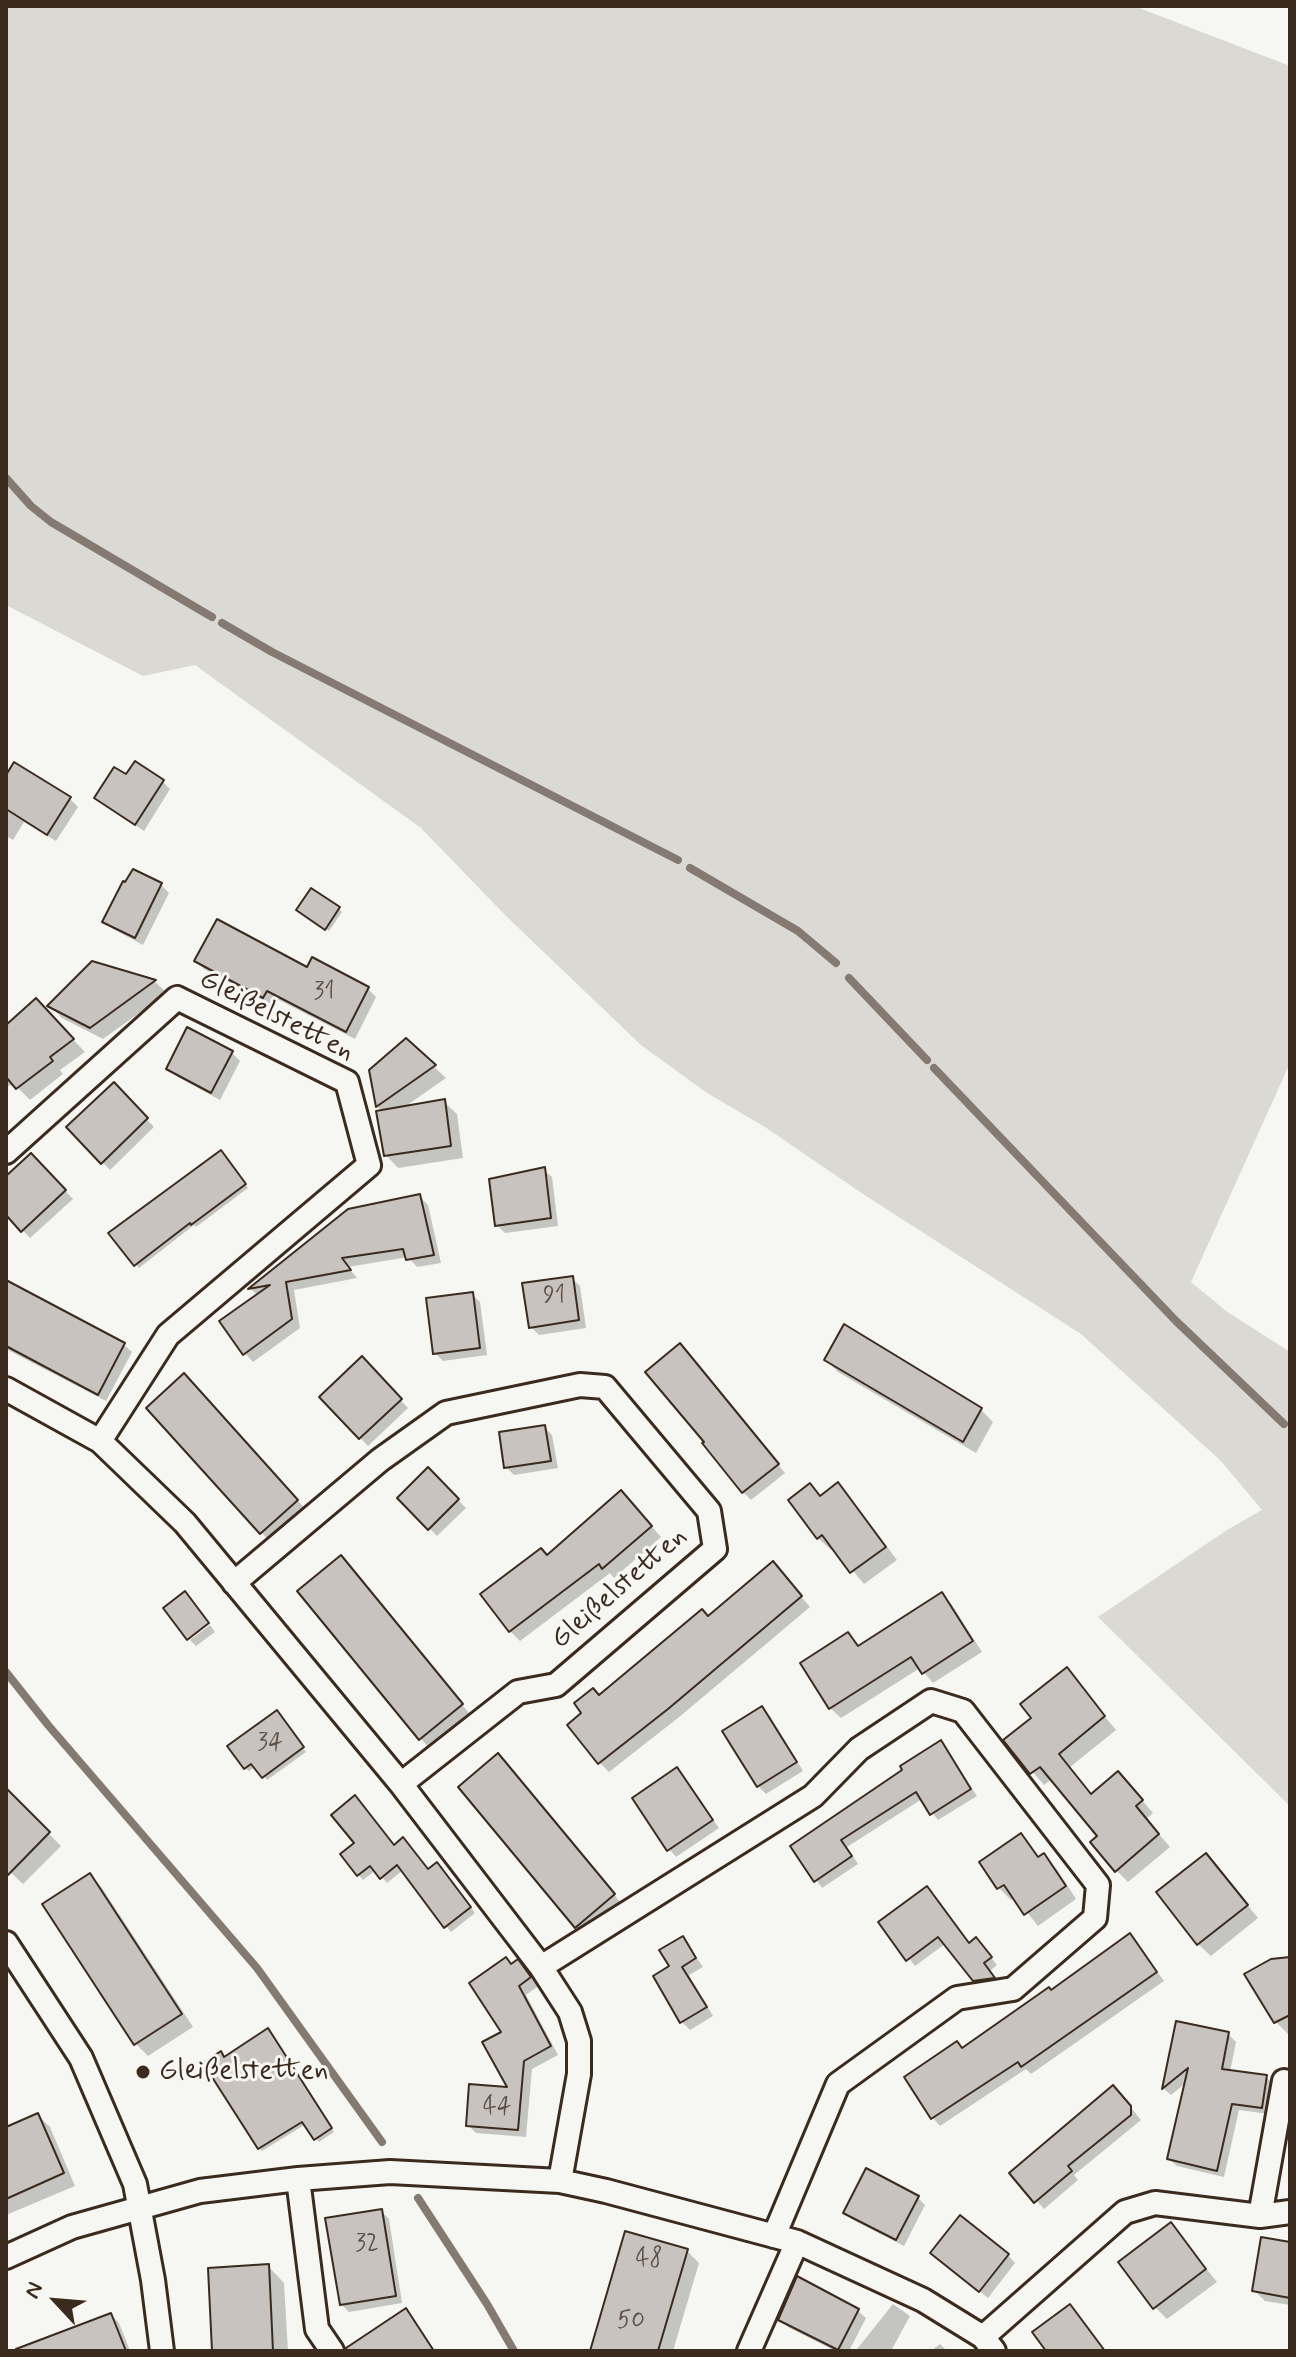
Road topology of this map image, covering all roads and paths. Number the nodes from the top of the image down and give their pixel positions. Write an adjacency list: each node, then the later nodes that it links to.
1 (6, 1152): 3 (street, Gleißelstetten)
2 (6, 1389): 3 (street)
3 (100, 1441): 4 (street)
4 (234, 1583): 5 (street); 5 (street, Gleißelstetten)
5 (401, 1784): 7 (street)
6 (6, 1943): 11 (street)
7 (541, 1967): 10 (street); 14 (street)
8 (1284, 2081): 13 (street)
9 (298, 2179): 10 (street); 11 (street); 19 (street)
10 (560, 2181): 14 (street)
11 (141, 2207): 16 (street); 18 (street)
12 (1290, 2212): 13 (street)
13 (1260, 2216): 17 (street)
14 (774, 2236): 15 (street)
15 (797, 2242): 17 (street); 20 (street)
16 (6, 2257)
17 (988, 2344)
18 (162, 2351)
19 (332, 2351)
20 (749, 2351)

